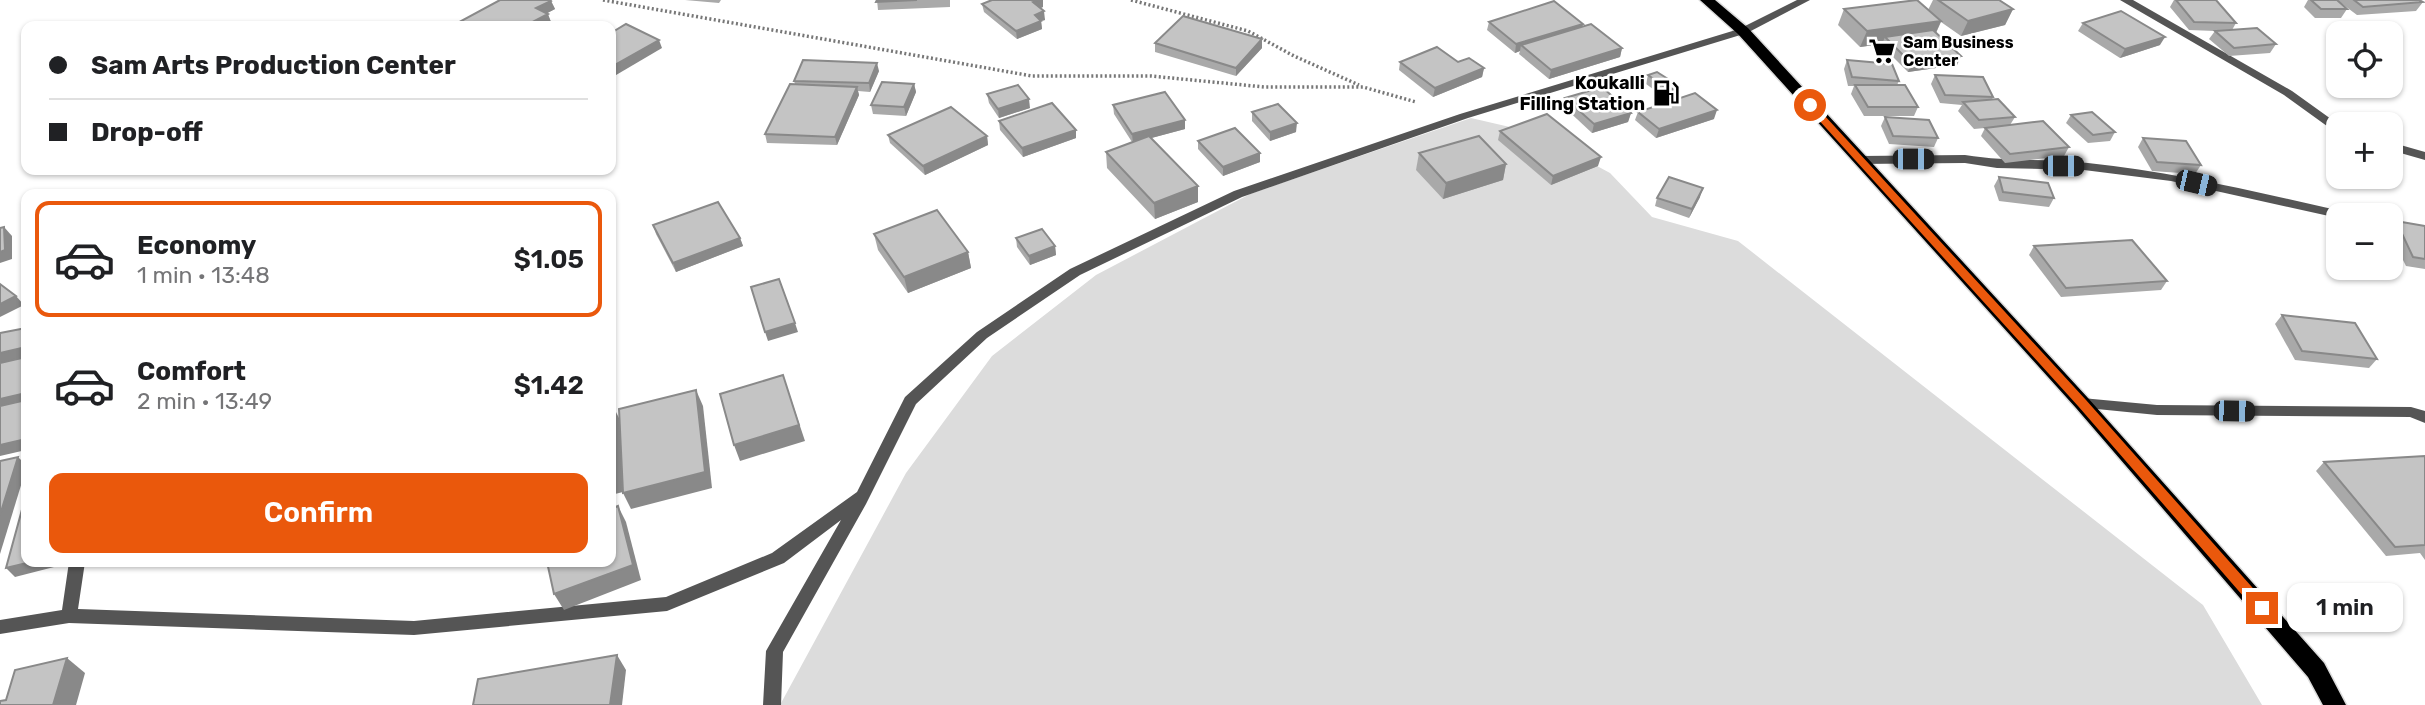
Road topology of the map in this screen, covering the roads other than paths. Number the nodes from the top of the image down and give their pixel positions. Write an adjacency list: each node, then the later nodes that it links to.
1 (1707, 0): 4 (main road)
2 (1805, 0): 4 (street)
3 (2125, 0): 5 (street)
4 (1743, 31): 8 (main road); 14 (street)
5 (2326, 121)
6 (2403, 150): 7 (street)
7 (2425, 156)
8 (1860, 160): 9 (street); 12 (main road)
9 (2326, 212)
10 (2403, 228): 11 (street)
11 (2425, 232)
12 (2082, 403): 13 (street); 19 (main road)
13 (2425, 417)
14 (863, 496): 16 (street); 18 (street)
15 (76, 567): 16 (street)
16 (69, 616): 17 (street)
17 (0, 627)
18 (772, 705)
19 (2335, 705)

